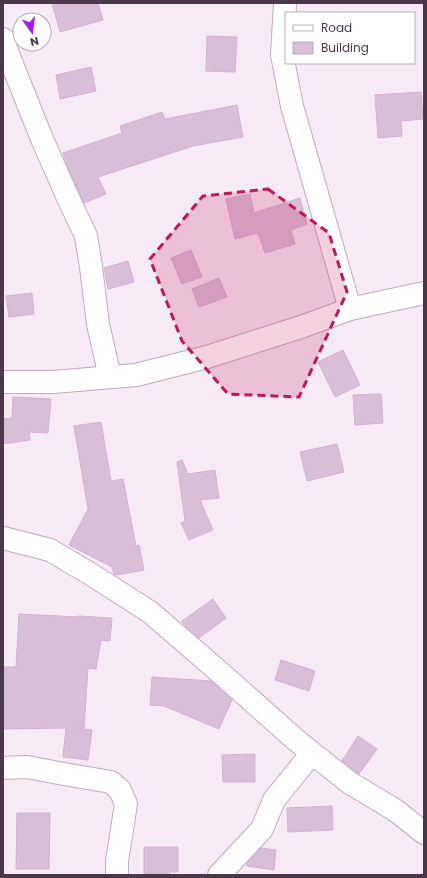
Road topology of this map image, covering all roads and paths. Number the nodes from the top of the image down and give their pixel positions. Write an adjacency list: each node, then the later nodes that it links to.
1 (285, 3): 4 (street)
2 (3, 39): 5 (street)
3 (424, 293): 4 (street)
4 (350, 308): 5 (street)
5 (110, 377): 6 (street)
6 (3, 382)
7 (3, 538): 8 (street)
8 (312, 753): 10 (street); 12 (street)
9 (3, 768): 11 (street)
10 (424, 833)
11 (116, 875)
12 (219, 875)

